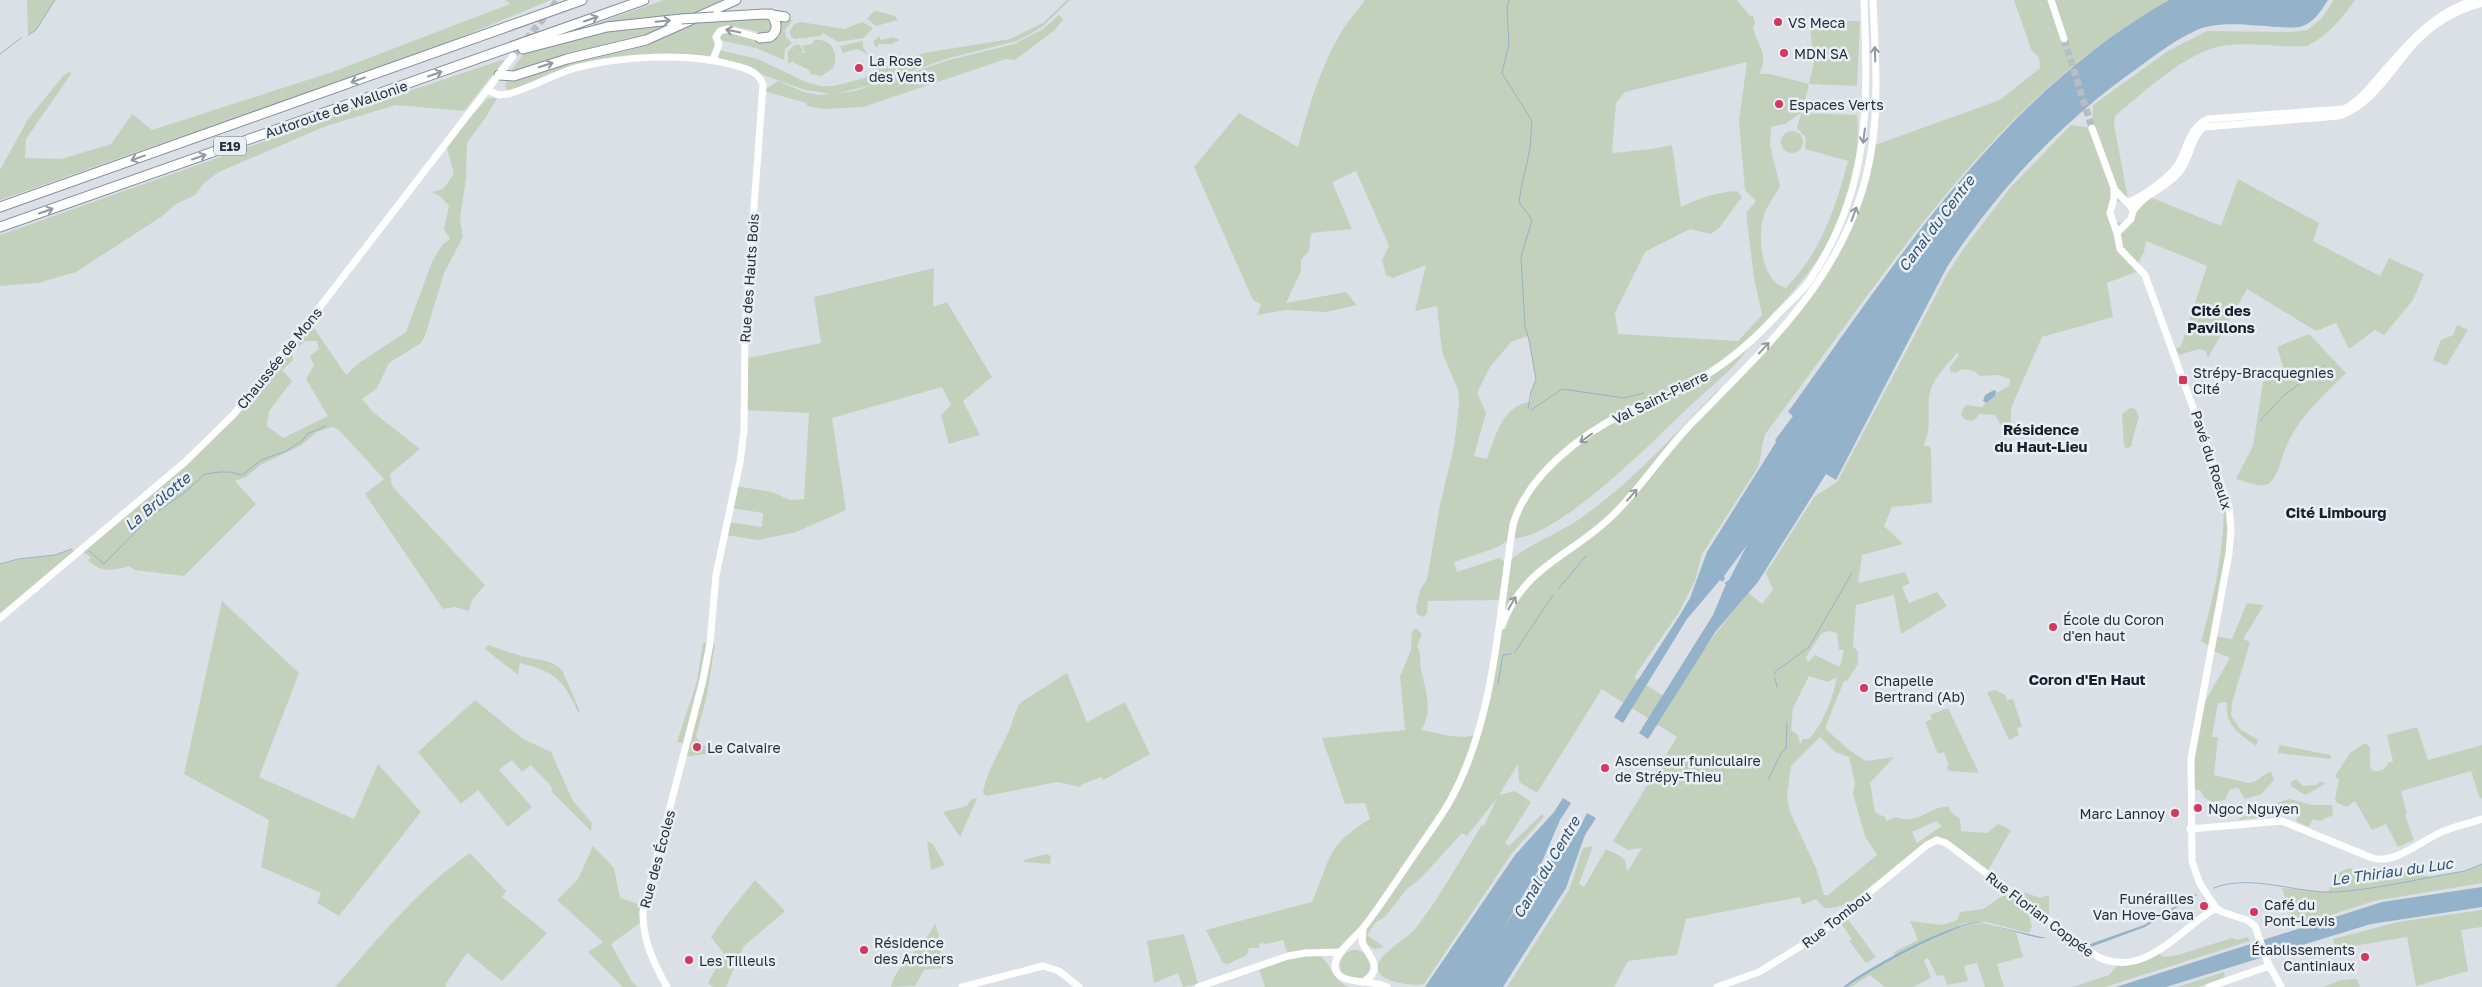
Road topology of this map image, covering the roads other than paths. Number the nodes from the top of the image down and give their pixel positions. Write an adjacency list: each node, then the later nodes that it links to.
1 (570, 0): 14 (highway)
2 (582, 0): 14 (highway, Autoroute de Wallonie / E19)
3 (644, 0): 18 (highway, Autoroute de Wallonie / E19, one-way to 3)
4 (736, 0): 20 (highway, one-way to 4)
5 (1864, 0): 33 (street, Val Saint-Pierre, one-way to 33)
6 (1873, 0): 33 (street, Val Saint-Pierre, one-way to 6)
7 (2051, 0): 16 (street)
8 (2474, 0): 24 (street)
9 (2482, 3): 27 (street)
10 (754, 10): 11 (highway)
11 (738, 14): 12 (highway); 18 (highway, one-way to 11, bridge)
12 (771, 14): 13 (highway); 15 (highway)
13 (785, 17)
14 (489, 33): 26 (highway, Autoroute de Wallonie / E19, one-way to 26)
15 (760, 38): 19 (street, one-way to 19)
16 (2064, 39)
17 (514, 56): 20 (street, Chaussée de Mons)
18 (479, 58): 30 (highway, Autoroute de Wallonie / E19, one-way to 18)
19 (714, 60): 21 (street, Rue des Hauts Bois); 34 (street, Rue des Hauts Bois)
20 (499, 75): 21 (street, Chaussée de Mons)
21 (487, 90): 32 (street, Chaussée de Mons)
22 (2092, 128): 23 (street)
23 (2114, 188): 24 (street); 25 (street)
24 (2125, 201): 25 (street); 27 (street)
25 (2112, 205): 28 (street)
26 (0, 207)
27 (2133, 212): 29 (street)
28 (2112, 219): 29 (street); 31 (street, Pavé du Roeulx)
29 (2127, 222): 31 (street)
30 (0, 227)
31 (2117, 233): 36 (street, Pavé du Roeulx)
32 (0, 618)
33 (1495, 648): 39 (street)
34 (683, 757): 49 (street, Rue des Écoles)
35 (2482, 819): 36 (street)
36 (2190, 826): 38 (street, Pavé du Roeulx)
37 (1946, 843): 38 (street, Rue Florian Coppée); 53 (street, Rue Tombou)
38 (2216, 908): 44 (street)
39 (1364, 928): 40 (street); 41 (street)
40 (1348, 947): 41 (street); 42 (street)
41 (1365, 948): 46 (street)
42 (1340, 952): 43 (street); 45 (street)
43 (1317, 954): 45 (street); 52 (street)
44 (2268, 963): 54 (street); 55 (street)
45 (1335, 964): 47 (street)
46 (1373, 971): 47 (street); 48 (street)
47 (1363, 982): 48 (street)
48 (1384, 985)
49 (667, 987)
50 (962, 987): 51 (street)
51 (1079, 987)
52 (1198, 987)
53 (1718, 987)
54 (2208, 987)
55 (2281, 987)

